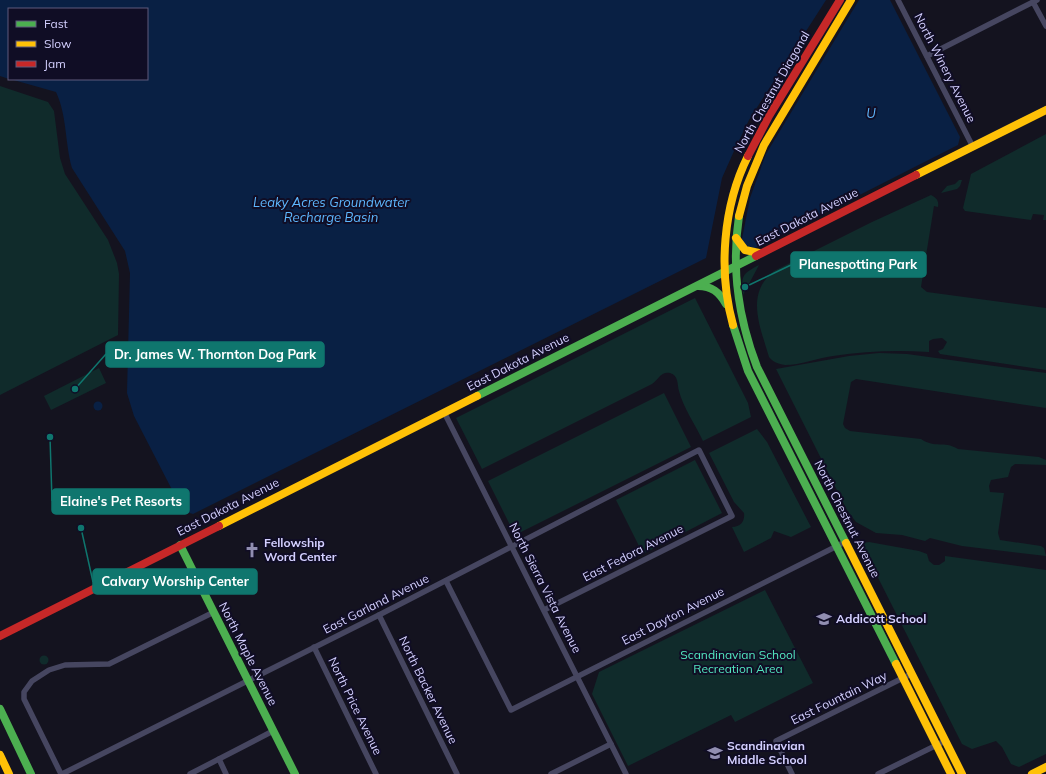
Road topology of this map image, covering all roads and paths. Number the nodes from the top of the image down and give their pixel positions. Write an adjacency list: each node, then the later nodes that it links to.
1 (840, 0): 12 (main road, North Chestnut Diagonal)
2 (851, 0): 9 (main road, North Chestnut Diagonal)
3 (898, 0): 6 (street, North Winery Avenue)
4 (1035, 1): 5 (street); 6 (street)
5 (1046, 26)
6 (927, 56): 8 (street, North Winery Avenue)
7 (1046, 110): 8 (main road, East Dakota Avenue)
8 (973, 147): 10 (main road, East Dakota Avenue)
9 (736, 237): 10 (main road); 11 (main road, North Chestnut Diagonal)
10 (762, 253): 11 (main road, East Dakota Avenue)
11 (734, 267): 12 (main road, East Dakota Avenue); 15 (main road, North Chestnut Avenue)
12 (725, 272): 13 (main road, East Dakota Avenue); 14 (main road, North Chestnut Avenue)
13 (695, 287): 14 (main road); 16 (main road, East Dakota Avenue)
14 (729, 309): 17 (main road, North Chestnut Avenue)
15 (778, 410): 17 (main road); 19 (main road, North Chestnut Avenue)
16 (444, 412): 20 (main road, East Dakota Avenue); 21 (street, North Sierra Vista Avenue)
17 (770, 414): 22 (main road, North Chestnut Avenue)
18 (699, 450): 21 (street, East Garland Avenue); 24 (street, East Fedora Avenue)
19 (845, 542): 22 (street, East Dayton Avenue); 29 (main road, North Chestnut Avenue)
20 (180, 545): 25 (main road, North Maple Avenue); 27 (main road, East Dakota Avenue)
21 (512, 546): 23 (street, East Garland Avenue); 24 (street, North Sierra Vista Avenue)
22 (837, 547): 30 (street, East Dayton Avenue); 31 (main road, North Chestnut Avenue)
23 (446, 581): 26 (street, East Garland Avenue); 30 (street, East Dayton Avenue)
24 (544, 610): 30 (street, North Sierra Vista Avenue)
25 (214, 612): 32 (main road, North Maple Avenue); 43 (street)
26 (379, 615): 28 (street, East Garland Avenue); 48 (street, North Backer Avenue)
27 (0, 636)
28 (314, 647): 32 (street, East Garland Avenue); 47 (street, North Price Avenue)
29 (911, 674): 31 (street, East Fountain Way); 35 (main road, North Chestnut Avenue)
30 (577, 676): 36 (street, North Sierra Vista Avenue)
31 (903, 678): 37 (main road, North Chestnut Avenue); 51 (street, East Fountain Way)
32 (249, 680): 34 (main road, North Maple Avenue); 43 (street, East Garland Avenue)
33 (0, 709): 42 (main road)
34 (273, 731): 39 (street); 46 (main road, North Maple Avenue)
35 (945, 741): 37 (street); 54 (main road, North Chestnut Avenue)
36 (611, 744): 49 (street); 50 (street, North Sierra Vista Avenue)
37 (937, 745): 52 (street); 53 (main road, North Chestnut Avenue)
38 (0, 755): 41 (main road)
39 (219, 760): 44 (street); 45 (street)
40 (1046, 767): 55 (main road)
41 (9, 774)
42 (32, 774)
43 (62, 774)
44 (190, 774)
45 (226, 774)
46 (295, 774)
47 (376, 774)
48 (457, 774)
49 (551, 774)
50 (626, 774)
51 (792, 774)
52 (878, 774)
53 (951, 774)
54 (962, 774)
55 (1032, 774)

